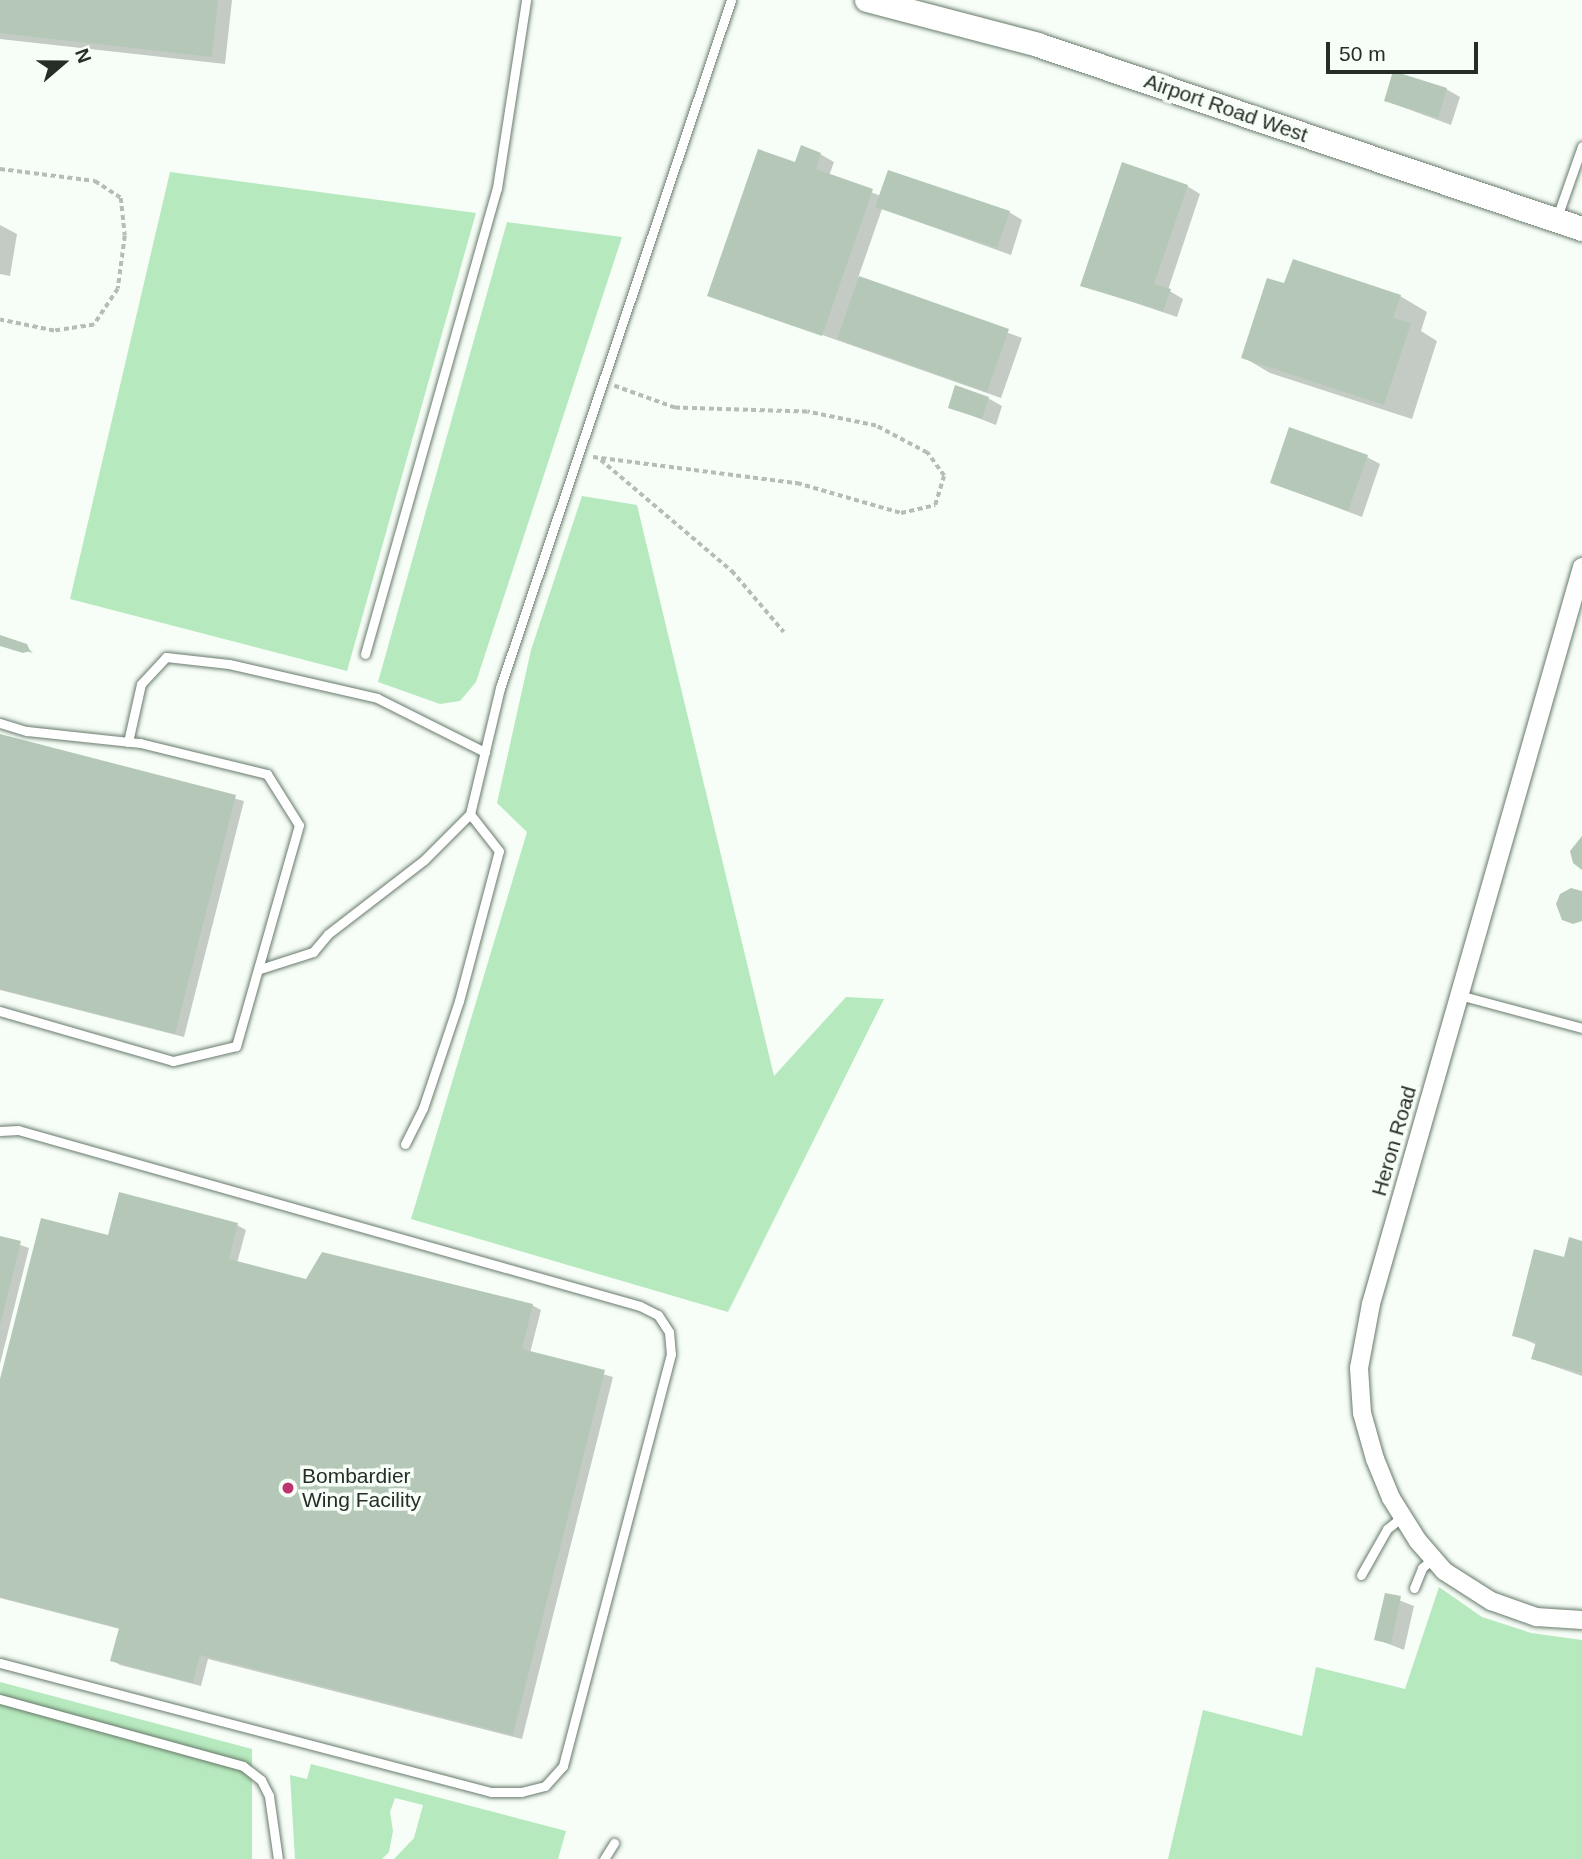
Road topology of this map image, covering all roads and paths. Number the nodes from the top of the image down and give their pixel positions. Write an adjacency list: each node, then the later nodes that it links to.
1 (526, 0): 14 (lane)
2 (731, 0): 9 (lane)
3 (867, 0): 6 (street, Airport Road West)
4 (1582, 146): 6 (lane)
5 (0, 169): 8 (path)
6 (1556, 220): 7 (street, Airport Road West)
7 (1582, 229)
8 (0, 320)
9 (602, 382): 10 (lane); 11 (path)
10 (579, 452): 11 (path); 17 (lane)
11 (599, 459): 13 (path)
12 (1582, 567): 20 (street, Heron Road)
13 (784, 632)
14 (365, 654)
15 (0, 723): 16 (lane)
16 (128, 742): 17 (lane); 19 (lane)
17 (485, 752): 18 (lane)
18 (470, 814): 19 (lane); 24 (lane)
19 (260, 969): 21 (lane)
20 (1459, 995): 22 (lane); 25 (street, Heron Road)
21 (0, 1011)
22 (1582, 1028)
23 (0, 1131): 30 (lane)
24 (405, 1144)
25 (1403, 1516): 26 (street, Heron Road); 27 (lane)
26 (1433, 1558): 28 (lane); 29 (street, Heron Road)
27 (1361, 1575)
28 (1414, 1588)
29 (1582, 1620)
30 (0, 1663)
31 (0, 1699): 33 (lane)
32 (614, 1843): 34 (lane)
33 (278, 1859)
34 (604, 1859)

